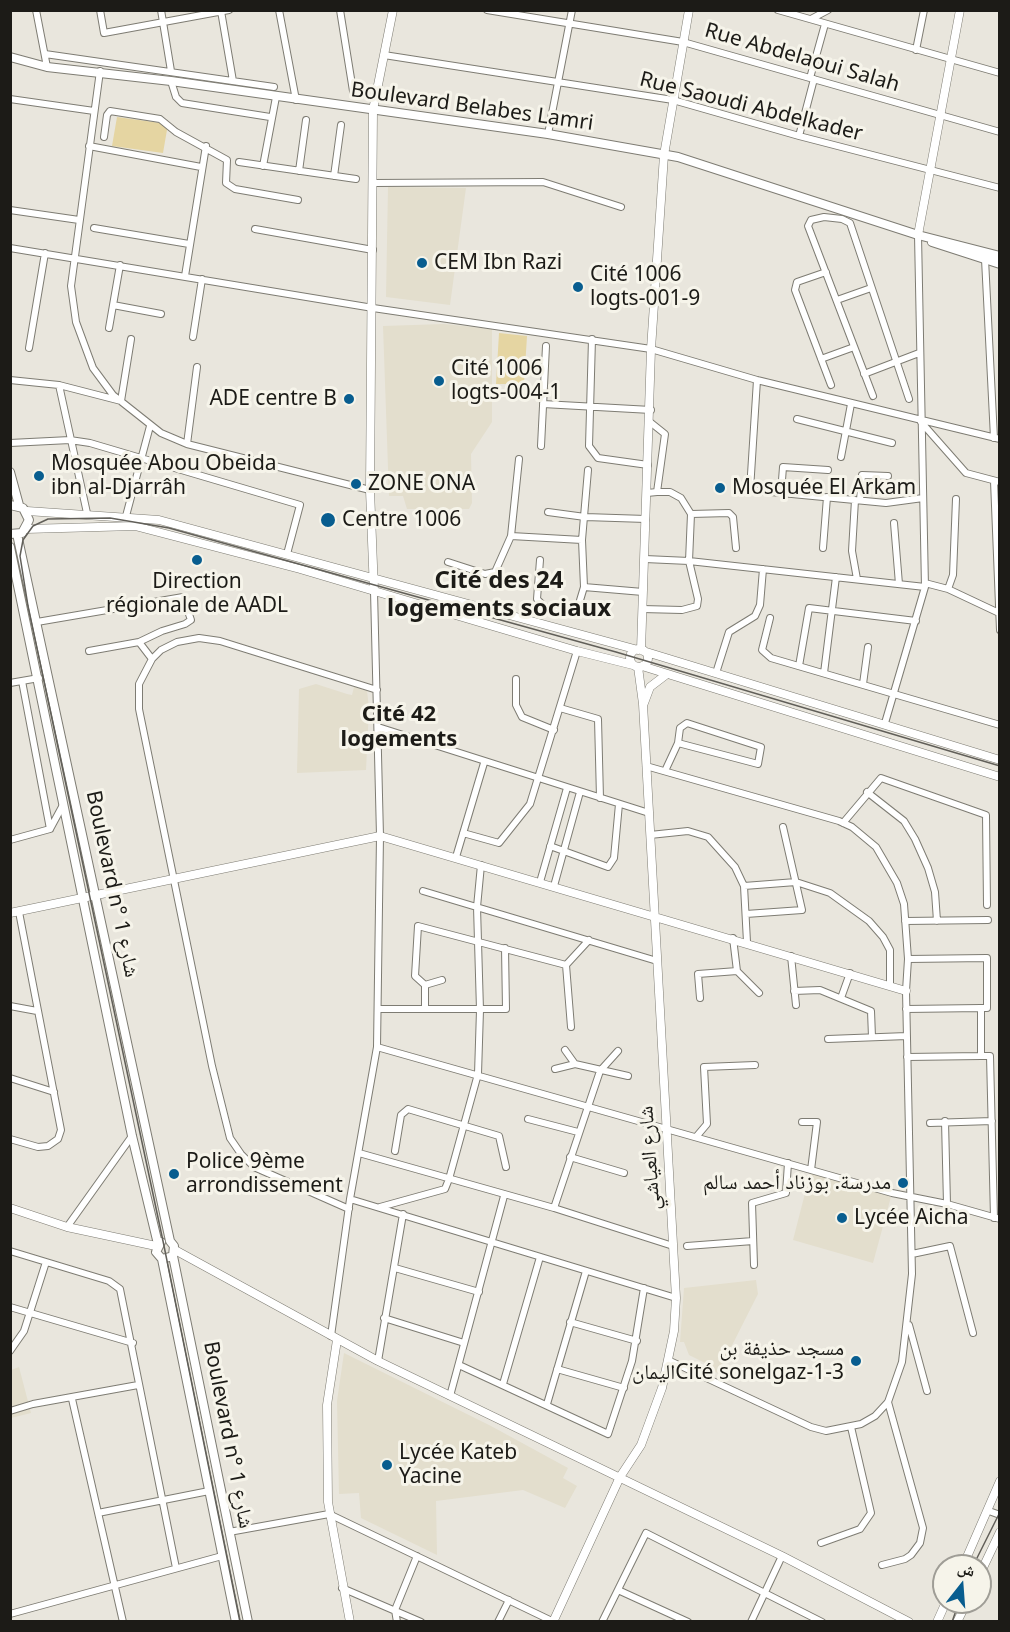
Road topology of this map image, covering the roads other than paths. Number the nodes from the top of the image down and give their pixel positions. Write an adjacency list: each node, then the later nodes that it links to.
1 (36, 10): 22 (street)
2 (100, 10): 17 (street)
3 (161, 10): 17 (street)
4 (229, 10): 15 (street)
5 (279, 10): 37 (street)
6 (340, 10): 34 (street)
7 (393, 10): 23 (street)
8 (487, 10): 19 (street, Rue Abdelaoui Salah)
9 (572, 10): 19 (street)
10 (689, 10): 20 (street)
11 (778, 10): 16 (street)
12 (828, 10): 16 (street)
13 (924, 10): 21 (street)
14 (960, 10): 25 (street)
15 (221, 11): 17 (street); 31 (street)
16 (810, 20): 18 (street)
17 (164, 22): 29 (street)
18 (825, 24): 21 (street); 30 (street)
19 (569, 25): 20 (street, Rue Abdelaoui Salah); 32 (street)
20 (683, 42): 30 (street, Rue Abdelaoui Salah); 38 (street)
21 (916, 50): 25 (street)
22 (45, 54): 26 (street); 29 (street)
23 (384, 55): 32 (street, Rue Saoudi Abdelkader); 39 (street)
24 (10, 57): 26 (main road, Boulevard Belabes Lamri)
25 (950, 59): 28 (street); 41 (street)
26 (47, 67): 27 (main road, Boulevard Belabes Lamri)
27 (100, 71): 29 (main road, Boulevard Belabes Lamri); 40 (street)
28 (999, 73)
29 (171, 76): 31 (street); 35 (main road, Boulevard Belabes Lamri); 42 (street)
30 (812, 79): 41 (street, Rue Abdelaoui Salah); 47 (street)
31 (233, 81): 33 (street)
32 (558, 82): 38 (street, Rue Saoudi Abdelkader); 46 (street)
33 (274, 87)
34 (353, 91)
35 (276, 97): 37 (main road, Boulevard Belabes Lamri); 42 (street)
36 (10, 99): 40 (street)
37 (296, 100): 39 (main road, Boulevard Belabes Lamri)
38 (673, 100): 47 (street, Rue Saoudi Abdelkader); 51 (street)
39 (373, 110): 46 (main road, Boulevard Belabes Lamri); 59 (street)
40 (94, 111): 49 (street)
41 (939, 114): 45 (street, Rue Abdelaoui Salah); 55 (street)
42 (270, 117): 53 (street)
43 (306, 120): 56 (street)
44 (341, 125): 57 (street)
45 (999, 132)
46 (548, 134): 51 (main road, Boulevard Belabes Lamri)
47 (799, 136): 55 (street, Rue Saoudi Abdelkader)
48 (104, 137): 50 (street)
49 (89, 146): 54 (street); 64 (street)
50 (206, 146): 54 (street); 61 (street)
51 (664, 155): 67 (main road, Boulevard Belabes Lamri); 92 (street)
52 (238, 162): 53 (street)
53 (263, 166): 56 (street)
54 (201, 167): 68 (street)
55 (929, 168): 60 (street, Rue Saoudi Abdelkader); 67 (street)
56 (299, 171): 57 (street)
57 (334, 176): 58 (street)
58 (356, 179)
59 (373, 183): 62 (street); 70 (street)
60 (999, 188)
61 (298, 200)
62 (621, 207)
63 (10, 210): 64 (street)
64 (79, 220): 73 (street)
65 (94, 228): 68 (street)
66 (255, 229): 70 (street)
67 (918, 235): 72 (main road); 74 (main road); 93 (street)
68 (189, 244): 78 (street)
69 (10, 248): 71 (street)
70 (373, 250): 83 (street)
71 (45, 253): 73 (street); 91 (street)
72 (999, 256)
73 (74, 257): 76 (street); 104 (street)
74 (985, 259): 75 (main road); 114 (street)
75 (999, 264)
76 (120, 265): 78 (street); 82 (street)
77 (826, 272): 80 (street); 81 (street); 94 (street)
78 (185, 276): 79 (street)
79 (202, 279): 83 (street); 86 (street)
80 (872, 288): 81 (street); 95 (street)
81 (837, 300): 90 (street)
82 (113, 305): 84 (street); 85 (street)
83 (373, 308): 88 (street); 129 (street)
84 (161, 314)
85 (109, 328)
86 (193, 337)
87 (131, 339): 104 (street)
88 (592, 339): 92 (street); 107 (street)
89 (546, 346): 105 (street)
90 (854, 347): 94 (street); 97 (street)
91 (29, 348)
92 (651, 349): 99 (street); 108 (street)
93 (920, 353): 95 (street); 110 (street)
94 (821, 359): 101 (street)
95 (896, 362): 97 (street); 103 (street)
96 (197, 367): 118 (street)
97 (864, 374): 102 (street)
98 (10, 380): 100 (street)
99 (757, 380): 106 (street); 132 (street)
100 (59, 385): 104 (street); 115 (street)
101 (831, 385)
102 (873, 396)
103 (909, 399)
104 (121, 401): 112 (street)
105 (543, 404): 107 (street); 119 (street)
106 (851, 404): 110 (street); 113 (street)
107 (591, 407): 108 (street); 123 (street)
108 (651, 410): 111 (street)
109 (797, 419): 113 (street)
110 (920, 421): 114 (street); 128 (street); 134 (street)
111 (650, 422): 123 (street); 130 (street)
112 (150, 426): 118 (street); 120 (street)
113 (844, 431): 117 (street); 121 (street)
114 (997, 439)
115 (70, 440): 116 (street); 120 (street); 140 (street)
116 (10, 443)
117 (892, 443)
118 (187, 444): 129 (street)
119 (541, 446)
120 (142, 457): 142 (street); 152 (street)
121 (841, 457)
122 (519, 459): 147 (street)
123 (648, 465): 131 (street)
124 (588, 470): 143 (street)
125 (828, 470): 132 (street)
126 (10, 472): 137 (main road)
127 (888, 476): 136 (street)
128 (997, 482): 169 (street)
129 (370, 490): 158 (street)
130 (657, 492): 131 (street); 141 (street)
131 (647, 493): 144 (street)
132 (781, 493): 133 (street)
133 (827, 497): 136 (street); 151 (street)
134 (923, 498): 136 (street); 162 (street)
135 (956, 499): 164 (street)
136 (857, 500): 160 (street)
137 (15, 505): 138 (main road)
138 (27, 511): 140 (street); 146 (main road, Boulevard n° شارع 1)
139 (548, 512): 143 (street)
140 (87, 513): 142 (street)
141 (691, 514): 150 (street); 155 (street)
142 (126, 516): 152 (street)
143 (585, 517): 144 (street); 148 (street)
144 (646, 519): 154 (street)
145 (894, 523): 161 (street)
146 (18, 533): 165 (street); 172 (main road, Boulevard n° شارع 1)
147 (511, 536): 148 (street); 156 (street)
148 (582, 540): 163 (street)
149 (10, 547): 185 (main road, Boulevard n° شارع 1)
150 (736, 548)
151 (823, 548)
152 (287, 554): 158 (street)
153 (540, 560): 163 (street)
154 (645, 560): 155 (street); 166 (street)
155 (689, 561): 157 (street); 167 (street)
156 (448, 562)
157 (763, 569): 159 (street); 182 (street)
158 (373, 577): 165 (street); 176 (street)
159 (836, 577): 160 (street); 168 (street)
160 (857, 579): 161 (street)
161 (899, 584): 162 (street)
162 (925, 585): 164 (street); 171 (street)
163 (584, 587): 166 (street)
164 (948, 590): 169 (street)
165 (374, 591): 178 (street); 190 (street)
166 (643, 592): 167 (street)
167 (642, 609): 176 (street)
168 (832, 610): 171 (street); 181 (street); 183 (street)
169 (999, 613): 173 (street)
170 (770, 618): 181 (street)
171 (916, 621): 191 (street)
172 (37, 622): 174 (street); 229 (main road, Boulevard n° شارع 1)
173 (999, 630)
174 (140, 642): 177 (street); 179 (street)
175 (868, 647): 189 (street)
176 (641, 650): 180 (street); 180 (street); 182 (street)
177 (89, 651)
178 (577, 651): 180 (street); 193 (street)
179 (152, 659): 190 (street); 223 (street)
180 (638, 666): 184 (street); 192 (street, شارع العياشي)
181 (799, 666): 183 (street)
182 (716, 673): 194 (street)
183 (824, 673): 189 (street)
184 (668, 674): 192 (street); 203 (street)
185 (39, 678): 187 (street); 209 (main road, Boulevard n° شارع 1)
186 (516, 679): 197 (street)
187 (22, 681): 188 (street); 214 (street)
188 (10, 683)
189 (862, 684): 191 (street)
190 (377, 690): 196 (street)
191 (894, 692): 194 (street); 195 (street)
192 (643, 704): 201 (street, شارع العياشي)
193 (560, 708): 197 (street); 208 (street)
194 (885, 723): 199 (street)
195 (999, 725)
196 (378, 727): 200 (street); 217 (street)
197 (554, 730): 204 (street)
198 (678, 743): 198 (street); 202 (street)
199 (999, 760)
200 (484, 763): 204 (street); 215 (street)
201 (646, 766): 202 (street); 211 (street, شارع العياشي)
202 (665, 771): 212 (street)
203 (999, 777)
204 (539, 780): 205 (street); 215 (street)
205 (567, 788): 206 (street); 219 (street)
206 (580, 792): 208 (street); 220 (street)
207 (867, 792): 212 (street); 231 (street); 238 (street)
208 (600, 798): 210 (street)
209 (64, 802): 214 (street); 230 (main road, Boulevard n° شارع 1)
210 (619, 804): 211 (street); 220 (street)
211 (649, 813): 216 (street, شارع العياشي)
212 (843, 823): 237 (street)
213 (783, 827): 225 (street)
214 (50, 829): 218 (street)
215 (463, 833): 221 (street)
216 (650, 835): 227 (street); 235 (street, شارع العياشي)
217 (381, 836): 221 (street); 223 (street); 260 (street)
218 (10, 840)
219 (550, 846): 220 (street); 224 (street)
220 (564, 849): 226 (street)
221 (456, 857): 222 (street)
222 (481, 865): 224 (street); 232 (street)
223 (175, 877): 229 (street); 310 (street)
224 (540, 882): 226 (street)
225 (796, 882): 227 (street); 234 (street); 252 (street)
226 (554, 886): 235 (street)
227 (744, 886): 234 (street)
228 (423, 891): 232 (street)
229 (95, 895): 230 (street); 319 (main road, Boulevard n° شارع 1)
230 (83, 897): 233 (street); 292 (main road, Boulevard n° شارع 1)
231 (987, 905)
232 (477, 906): 240 (street); 241 (street)
233 (15, 913): 265 (street)
234 (746, 914): 242 (street)
235 (655, 915): 239 (street); 246 (street, شارع العياشي)
236 (988, 920): 238 (street)
237 (905, 921): 238 (street); 245 (street)
238 (938, 921)
239 (733, 938): 242 (street); 248 (street)
240 (478, 940): 243 (street); 251 (street); 264 (street)
241 (589, 940): 246 (street); 247 (street)
242 (747, 942): 244 (street)
243 (505, 948): 247 (street); 264 (street)
244 (791, 956): 249 (street); 253 (street)
245 (908, 959): 254 (street); 261 (street)
246 (657, 961): 290 (street, شارع العياشي)
247 (566, 965): 266 (street)
248 (737, 971): 255 (street); 256 (street)
249 (850, 974): 252 (street); 257 (street)
250 (442, 980): 251 (street)
251 (425, 986): 262 (street)
252 (890, 986): 254 (street)
253 (794, 991): 257 (street); 258 (street)
254 (906, 991): 263 (street)
255 (759, 993)
256 (700, 998)
257 (841, 998): 268 (street)
258 (796, 1005)
259 (10, 1006): 265 (street)
260 (378, 1008): 262 (street); 270 (street)
261 (981, 1008): 263 (street); 273 (street)
262 (425, 1009): 264 (street)
263 (906, 1009): 267 (street)
264 (480, 1010): 279 (street)
265 (37, 1011): 282 (street)
266 (571, 1027)
267 (907, 1036): 268 (street); 274 (street)
268 (872, 1037): 269 (street)
269 (828, 1039)
270 (377, 1047): 279 (street); 296 (street)
271 (565, 1050): 275 (street)
272 (618, 1051): 278 (street)
273 (981, 1056): 274 (street); 285 (street)
274 (907, 1057): 304 (street)
275 (575, 1064): 277 (street); 278 (street)
276 (755, 1065): 293 (street)
277 (555, 1069)
278 (600, 1071): 280 (street); 283 (street)
279 (478, 1074): 283 (street); 289 (street)
280 (628, 1076)
281 (10, 1078): 282 (street)
282 (54, 1092): 294 (street)
283 (586, 1106): 290 (street); 291 (street)
284 (528, 1119): 291 (street)
285 (992, 1121): 287 (street); 312 (street)
286 (802, 1122): 300 (street)
287 (945, 1122): 288 (street); 306 (street)
288 (930, 1123)
289 (464, 1125): 295 (street); 299 (street); 302 (street)
290 (666, 1128): 293 (street); 317 (street, شارع العياشي)
291 (578, 1132): 297 (street)
292 (132, 1136): 313 (street); 316 (main road, Boulevard n° شارع 1)
293 (696, 1137): 298 (street)
294 (10, 1139)
295 (395, 1151)
296 (358, 1153): 302 (street); 305 (street)
297 (570, 1157): 301 (street); 309 (street)
298 (788, 1163): 300 (street); 314 (street)
299 (506, 1167)
300 (811, 1170): 304 (street)
301 (624, 1173)
302 (449, 1179): 303 (street); 307 (street)
303 (504, 1196): 309 (street); 315 (street)
304 (911, 1196): 306 (street); 321 (street)
305 (350, 1199): 307 (street); 310 (street)
306 (947, 1204): 312 (street)
307 (380, 1207): 311 (street)
308 (10, 1208): 313 (street)
309 (554, 1208): 317 (street)
310 (349, 1209): 337 (street)
311 (403, 1214): 315 (street); 326 (street)
312 (997, 1219)
313 (67, 1227): 316 (street)
314 (753, 1241): 318 (street); 325 (street)
315 (493, 1243): 322 (street); 329 (street)
316 (157, 1245): 319 (main road); 323 (main road, Boulevard n° شارع 1)
317 (673, 1246): 330 (street, شارع العياشي)
318 (687, 1246)
319 (172, 1249): 323 (main road); 337 (street); 364 (main road, Boulevard n° شارع 1)
320 (10, 1251): 324 (street)
321 (912, 1254): 334 (street); 336 (street)
322 (540, 1257): 327 (street); 346 (street)
323 (162, 1259): 358 (main road, Boulevard n° شارع 1)
324 (46, 1262): 332 (street); 340 (street)
325 (754, 1265)
326 (395, 1268): 329 (street); 333 (street)
327 (586, 1271): 328 (street); 335 (street)
328 (644, 1288): 330 (street); 338 (street)
329 (479, 1292): 339 (street)
330 (676, 1298): 342 (street, شارع العياشي)
331 (10, 1307): 332 (street)
332 (31, 1314): 340 (street); 341 (street)
333 (384, 1318): 339 (street); 343 (street)
334 (908, 1321): 349 (street); 352 (street)
335 (570, 1322): 338 (street); 345 (street)
336 (973, 1333)
337 (334, 1338): 343 (street); 362 (street)
338 (637, 1341): 348 (street)
339 (464, 1342): 344 (street)
340 (133, 1343): 347 (street)
341 (10, 1351)
342 (668, 1360): 355 (street); 356 (street, شارع العياشي)
343 (378, 1361): 350 (street)
344 (459, 1365): 346 (street); 350 (street)
345 (557, 1369): 348 (street); 353 (street)
346 (503, 1384): 353 (street)
347 (138, 1385): 351 (street); 359 (street)
348 (624, 1388): 353 (street)
349 (927, 1391)
350 (450, 1396): 356 (street)
351 (72, 1399): 354 (street); 361 (street)
352 (888, 1402): 355 (street); 372 (street)
353 (547, 1404)
354 (10, 1412)
355 (851, 1426): 366 (street)
356 (620, 1477): 371 (street); 382 (street, شارع العياشي)
357 (999, 1481): 360 (street)
358 (209, 1491): 359 (street); 369 (main road, Boulevard n° شارع 1)
359 (162, 1500): 361 (street); 373 (street)
360 (989, 1511): 363 (street); 367 (street)
361 (98, 1513): 374 (street)
362 (329, 1514): 364 (street); 370 (street); 375 (street)
363 (999, 1515)
364 (229, 1532): 385 (main road, Boulevard n° شارع 1)
365 (999, 1532): 368 (street)
366 (821, 1543)
367 (969, 1554)
368 (989, 1554)
369 (222, 1556): 373 (street); 384 (main road, Boulevard n° شارع 1)
370 (417, 1556): 378 (street); 379 (street)
371 (782, 1556): 377 (street); 381 (street)
372 (882, 1565)
373 (176, 1568): 374 (street)
374 (115, 1584): 380 (street); 383 (street)
375 (342, 1588): 379 (street); 386 (street)
376 (618, 1590): 377 (street); 390 (street); 391 (street)
377 (764, 1591): 392 (street); 393 (street)
378 (509, 1600): 382 (street); 389 (street)
379 (395, 1610): 387 (street); 388 (street)
380 (10, 1614)
381 (896, 1618): 394 (street)
382 (553, 1621)
383 (123, 1622)
384 (236, 1622)
385 (248, 1622)
386 (350, 1622)
387 (397, 1622)
388 (421, 1622)
389 (498, 1622)
390 (602, 1622)
391 (688, 1622)
392 (751, 1622)
393 (822, 1622)
394 (909, 1622)

